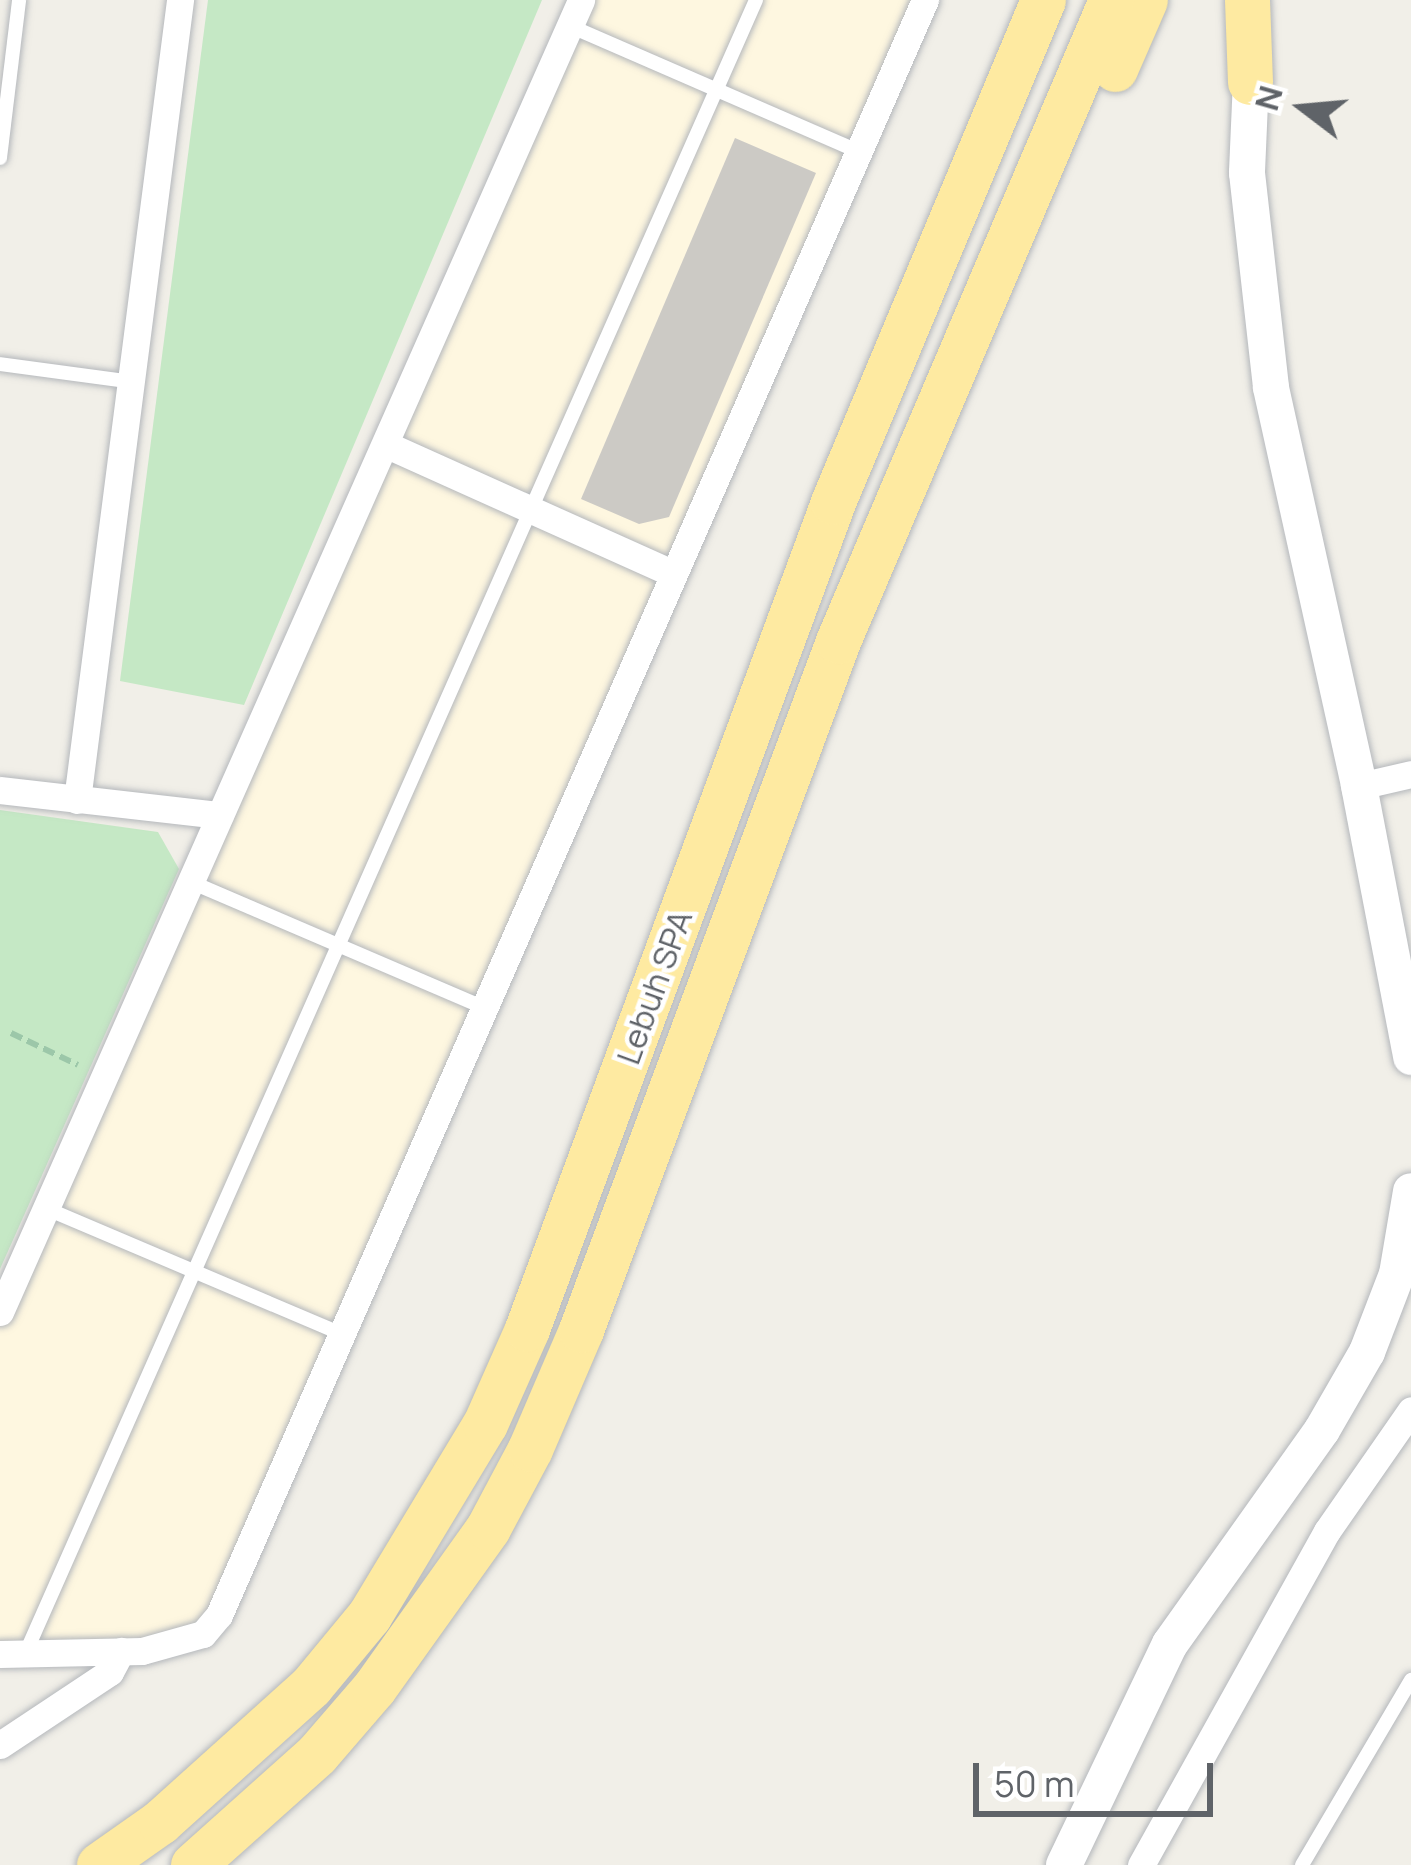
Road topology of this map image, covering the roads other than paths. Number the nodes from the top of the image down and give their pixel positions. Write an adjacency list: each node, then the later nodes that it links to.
1 (19, 0): 14 (lane)
2 (180, 0): 16 (street)
3 (756, 0): 12 (lane)
4 (925, 0): 13 (street)
5 (1043, 0): 40 (highway, Lebuh SPA)
6 (1111, 0): 18 (highway, Lebuh SPA)
7 (1145, 0): 18 (highway)
8 (1247, 0): 11 (highway)
9 (1257, 0): 11 (street)
10 (576, 13): 12 (lane); 17 (street)
11 (1250, 82): 22 (street)
12 (717, 89): 13 (lane); 19 (lane)
13 (858, 151): 20 (street)
14 (0, 158)
15 (0, 364): 16 (lane)
16 (133, 382): 24 (street)
17 (388, 445): 19 (street); 25 (street)
18 (924, 449): 41 (highway, Lebuh SPA)
19 (530, 510): 20 (street); 27 (lane)
20 (672, 573): 28 (street)
21 (1411, 774): 22 (street)
22 (1359, 786): 29 (street)
23 (0, 790): 24 (street)
24 (77, 800): 25 (street)
25 (220, 814): 26 (street)
26 (191, 883): 27 (lane); 31 (street)
27 (339, 945): 28 (lane); 32 (lane)
28 (481, 1006): 34 (street)
29 (1411, 1057)
30 (1411, 1191): 42 (street)
31 (45, 1208): 32 (lane); 33 (street)
32 (195, 1270): 34 (lane); 37 (lane)
33 (0, 1312)
34 (339, 1333): 36 (street)
35 (1411, 1410): 43 (street)
36 (122, 1651): 37 (street); 39 (street)
37 (13, 1653)
38 (1411, 1680): 44 (lane)
39 (0, 1744)
40 (99, 1865)
41 (193, 1865)
42 (1064, 1865)
43 (1141, 1865)
44 (1302, 1865)

